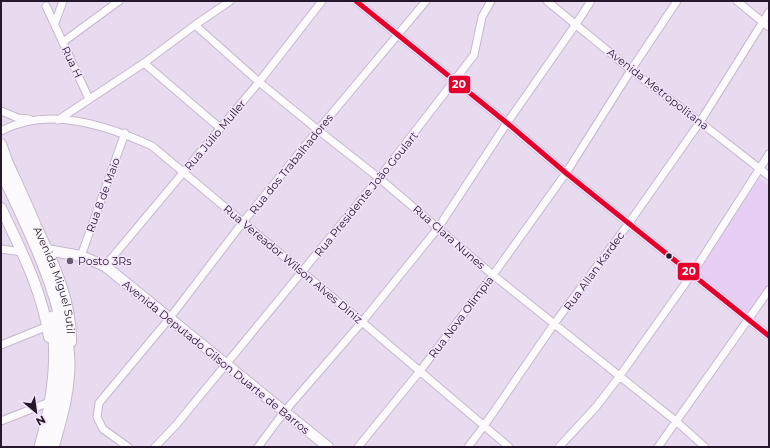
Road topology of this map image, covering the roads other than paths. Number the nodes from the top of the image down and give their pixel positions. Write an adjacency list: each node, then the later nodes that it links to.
1 (63, 1): 15 (street)
2 (118, 1): 20 (street)
3 (230, 1): 17 (street)
4 (322, 1): 24 (street, Rua Júlio Muller)
5 (356, 1): 19 (street)
6 (426, 1): 19 (street, Rua dos Trabalhadores)
7 (491, 1): 23 (street, Rua Presidente João Goulart)
8 (547, 1): 16 (street, Avenida Metropolitana)
9 (591, 1): 16 (street)
10 (677, 1): 22 (street, Rua Nova Olimpia)
11 (737, 1): 14 (street)
12 (46, 6): 15 (street, Rua H)
13 (769, 12): 14 (street, Rua Allan Kardec)
14 (763, 22): 18 (street); 30 (street, Rua Allan Kardec)
15 (55, 24): 20 (street, Rua H)
16 (576, 24): 22 (street, Avenida Metropolitana); 29 (street)
17 (195, 25): 21 (street); 24 (street, Rua Clara Nunes)
18 (769, 27)
19 (398, 36): 23 (street); 32 (street, Rua dos Trabalhadores)
20 (63, 42): 25 (street, Rua H)
21 (144, 63): 25 (street); 31 (street)
22 (631, 70): 30 (street, Avenida Metropolitana); 40 (street, Rua Nova Olimpia)
23 (455, 81): 29 (street); 42 (street, Rua Presidente João Goulart)
24 (259, 82): 31 (street, Rua Júlio Muller); 32 (street, Rua Clara Nunes)
25 (89, 99): 28 (street)
26 (1, 110): 27 (street)
27 (41, 120): 28 (street, Rua Vereador Wilson Alves Diniz); 33 (street)
28 (58, 120): 34 (street, Rua Vereador Wilson Alves Diniz)
29 (507, 122): 40 (street); 47 (street)
30 (700, 122): 38 (street, Avenida Metropolitana); 46 (street, Rua Allan Kardec)
31 (220, 128): 39 (street, Rua Júlio Muller)
32 (318, 130): 42 (street, Rua Clara Nunes); 45 (street, Rua dos Trabalhadores)
33 (1, 131)
34 (125, 133): 39 (street, Rua Vereador Wilson Alves Diniz); 52 (street, Rua 8 de Maio)
35 (1, 144): 49 (street, Avenida Miguel Sutil)
36 (769, 154): 38 (street)
37 (1, 168): 66 (highway)
38 (760, 169): 41 (street, Avenida Metropolitana); 56 (street)
39 (183, 172): 45 (street, Rua Vereador Wilson Alves Diniz); 54 (street, Rua Júlio Muller)
40 (566, 172): 46 (street); 57 (street, Rua Nova Olimpia)
41 (769, 176)
42 (379, 178): 47 (street, Rua Clara Nunes); 55 (street, Rua Presidente João Goulart)
43 (1, 185): 66 (highway)
44 (1, 208): 50 (street, Avenida Miguel Sutil)
45 (243, 222): 55 (street, Rua Vereador Wilson Alves Diniz); 59 (street, Rua dos Trabalhadores)
46 (629, 222): 56 (street); 62 (street, Rua Allan Kardec)
47 (438, 228): 57 (street, Rua Clara Nunes); 61 (street)
48 (1, 249): 50 (street)
49 (47, 250): 51 (street, Avenida Deputado Gilson Duarte de Barros); 53 (street, Avenida Miguel Sutil)
50 (22, 252): 63 (street, Avenida Miguel Sutil)
51 (60, 252): 52 (street, Avenida Deputado Gilson Duarte de Barros); 53 (street)
52 (81, 256): 54 (street, Avenida Deputado Gilson Duarte de Barros)
53 (51, 260): 66 (street, Avenida Miguel Sutil)
54 (105, 266): 59 (street, Avenida Deputado Gilson Duarte de Barros)
55 (302, 272): 61 (street, Rua Vereador Wilson Alves Diniz); 67 (street, Rua Presidente João Goulart)
56 (692, 274): 60 (street); 69 (street)
57 (493, 275): 62 (street, Rua Clara Nunes); 68 (street, Rua Nova Olimpia)
58 (769, 290): 60 (street)
59 (169, 319): 67 (street, Avenida Deputado Gilson Duarte de Barros); 77 (street, Rua dos Trabalhadores)
60 (748, 321): 64 (street); 73 (street)
61 (362, 322): 68 (street, Rua Vereador Wilson Alves Diniz); 71 (street)
62 (554, 324): 69 (street, Rua Clara Nunes); 74 (street, Rua Allan Kardec)
63 (48, 326): 65 (street); 66 (street, Avenida Miguel Sutil)
64 (769, 336)
65 (1, 345)
66 (62, 357): 70 (highway, Avenida Miguel Sutil); 76 (highway, Avenida Miguel Sutil)
67 (225, 364): 71 (street, Avenida Deputado Gilson Duarte de Barros); 78 (street, Rua Presidente João Goulart)
68 (420, 371): 74 (street, Rua Vereador Wilson Alves Diniz); 81 (street, Rua Nova Olimpia)
69 (619, 376): 73 (street, Rua Clara Nunes); 84 (street)
70 (52, 401): 72 (street); 75 (highway, Avenida Miguel Sutil)
71 (284, 412): 79 (street); 80 (street, Avenida Deputado Gilson Duarte de Barros)
72 (1, 421)
73 (677, 422): 85 (street); 86 (street, Rua Clara Nunes)
74 (484, 426): 82 (street, Rua Allan Kardec); 83 (street, Rua Vereador Wilson Alves Diniz)
75 (41, 447)
76 (52, 447)
77 (128, 447)
78 (155, 447)
79 (258, 447)
80 (328, 447)
81 (358, 447)
82 (468, 447)
83 (509, 447)
84 (559, 447)
85 (658, 447)
86 (706, 447)

